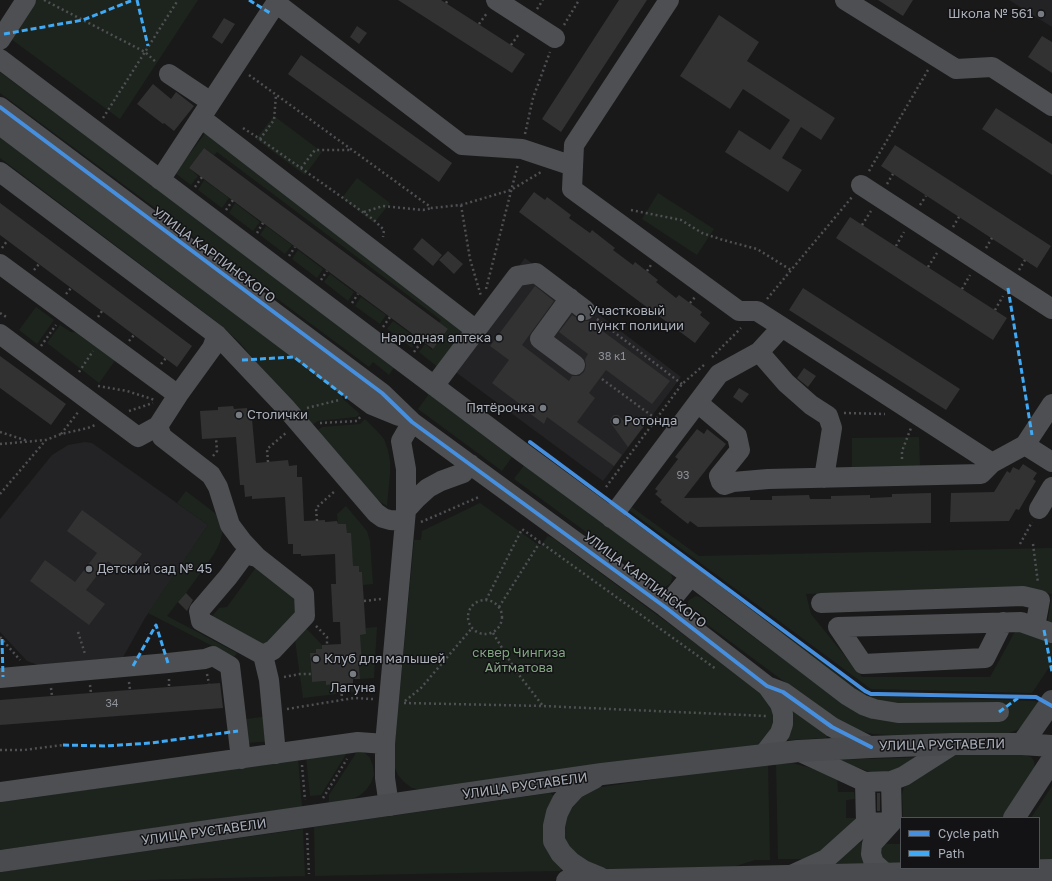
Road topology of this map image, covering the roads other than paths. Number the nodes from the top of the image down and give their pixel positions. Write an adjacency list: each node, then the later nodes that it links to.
1 (26, 0): 7 (street)
2 (496, 0): 6 (street)
3 (668, 0): 14 (street)
4 (845, 0): 10 (street)
5 (277, 1): 12 (street); 14 (street)
6 (555, 38)
7 (0, 40)
8 (0, 59): 16 (street)
9 (169, 74): 12 (street)
10 (1052, 106)
11 (0, 107): 32 (street, УЛИЦА КАРПИНСКОГО)
12 (206, 110): 16 (street); 23 (street)
13 (0, 125): 32 (street, УЛИЦА КАРПИНСКОГО)
14 (566, 164): 22 (street)
15 (0, 172): 25 (street)
16 (160, 180): 28 (street)
17 (861, 185): 20 (street)
18 (0, 264): 29 (street)
19 (570, 298): 21 (street); 23 (street); 27 (street)
20 (1052, 309)
21 (586, 310)
22 (782, 327): 26 (street); 36 (street)
23 (476, 330): 28 (street)
24 (0, 334): 33 (street)
25 (217, 335): 29 (street); 41 (street)
26 (759, 352): 30 (street); 38 (street)
27 (575, 365)
28 (434, 386): 42 (street)
29 (178, 395): 33 (street)
30 (698, 403): 38 (street); 42 (street)
31 (1052, 404): 34 (street)
32 (412, 422): 37 (street, УЛИЦА КАРПИНСКОГО); 41 (street)
33 (158, 426): 43 (street)
34 (1025, 445): 35 (street); 36 (street)
35 (1052, 462)
36 (992, 463): 38 (street)
37 (470, 464): 41 (street); 46 (street, УЛИЦА КАРПИНСКОГО)
38 (824, 478)
39 (1052, 487): 40 (street)
40 (1039, 510)
41 (410, 518): 54 (street)
42 (611, 518): 44 (street)
43 (257, 557): 49 (street); 49 (street)
44 (690, 576): 46 (street); 53 (street)
45 (821, 603): 48 (street)
46 (665, 607): 51 (street, УЛИЦА КАРПИНСКОГО)
47 (1003, 622): 47 (street); 48 (street)
48 (1043, 630)
49 (263, 655): 60 (street)
50 (0, 678): 62 (street)
51 (767, 686): 58 (street, УЛИЦА КАРПИНСКОГО); 61 (street, УЛИЦА КАРПИНСКОГО)
52 (1052, 701): 56 (main road)
53 (999, 712)
54 (385, 744): 60 (street); 68 (street)
55 (954, 744): 56 (main road, УЛИЦА РУСТАВЕЛИ); 58 (main road, УЛИЦА РУСТАВЕЛИ); 65 (street)
56 (1022, 744): 57 (main road, УЛИЦА РУСТАВЕЛИ)
57 (1052, 746)
58 (870, 747): 59 (main road, УЛИЦА РУСТАВЕЛИ)
59 (798, 751): 61 (main road, УЛИЦА РУСТАВЕЛИ); 66 (street)
60 (276, 754): 62 (street)
61 (763, 755): 64 (main road, УЛИЦА РУСТАВЕЛИ)
62 (241, 759): 67 (street)
63 (1052, 760): 69 (main road)
64 (602, 774): 68 (main road, УЛИЦА РУСТАВЕЛИ); 77 (main road)
65 (891, 781): 66 (street); 71 (street)
66 (865, 782): 70 (street)
67 (0, 792)
68 (389, 806): 72 (main road, УЛИЦА РУСТАВЕЛИ)
69 (1015, 817)
70 (866, 822): 71 (street); 76 (street)
71 (892, 822): 75 (street)
72 (0, 862)
73 (949, 870): 74 (main road); 75 (main road)
74 (1052, 870)
75 (885, 873): 76 (main road)
76 (791, 875): 77 (main road)
77 (605, 880): 78 (main road)
78 (567, 881)

